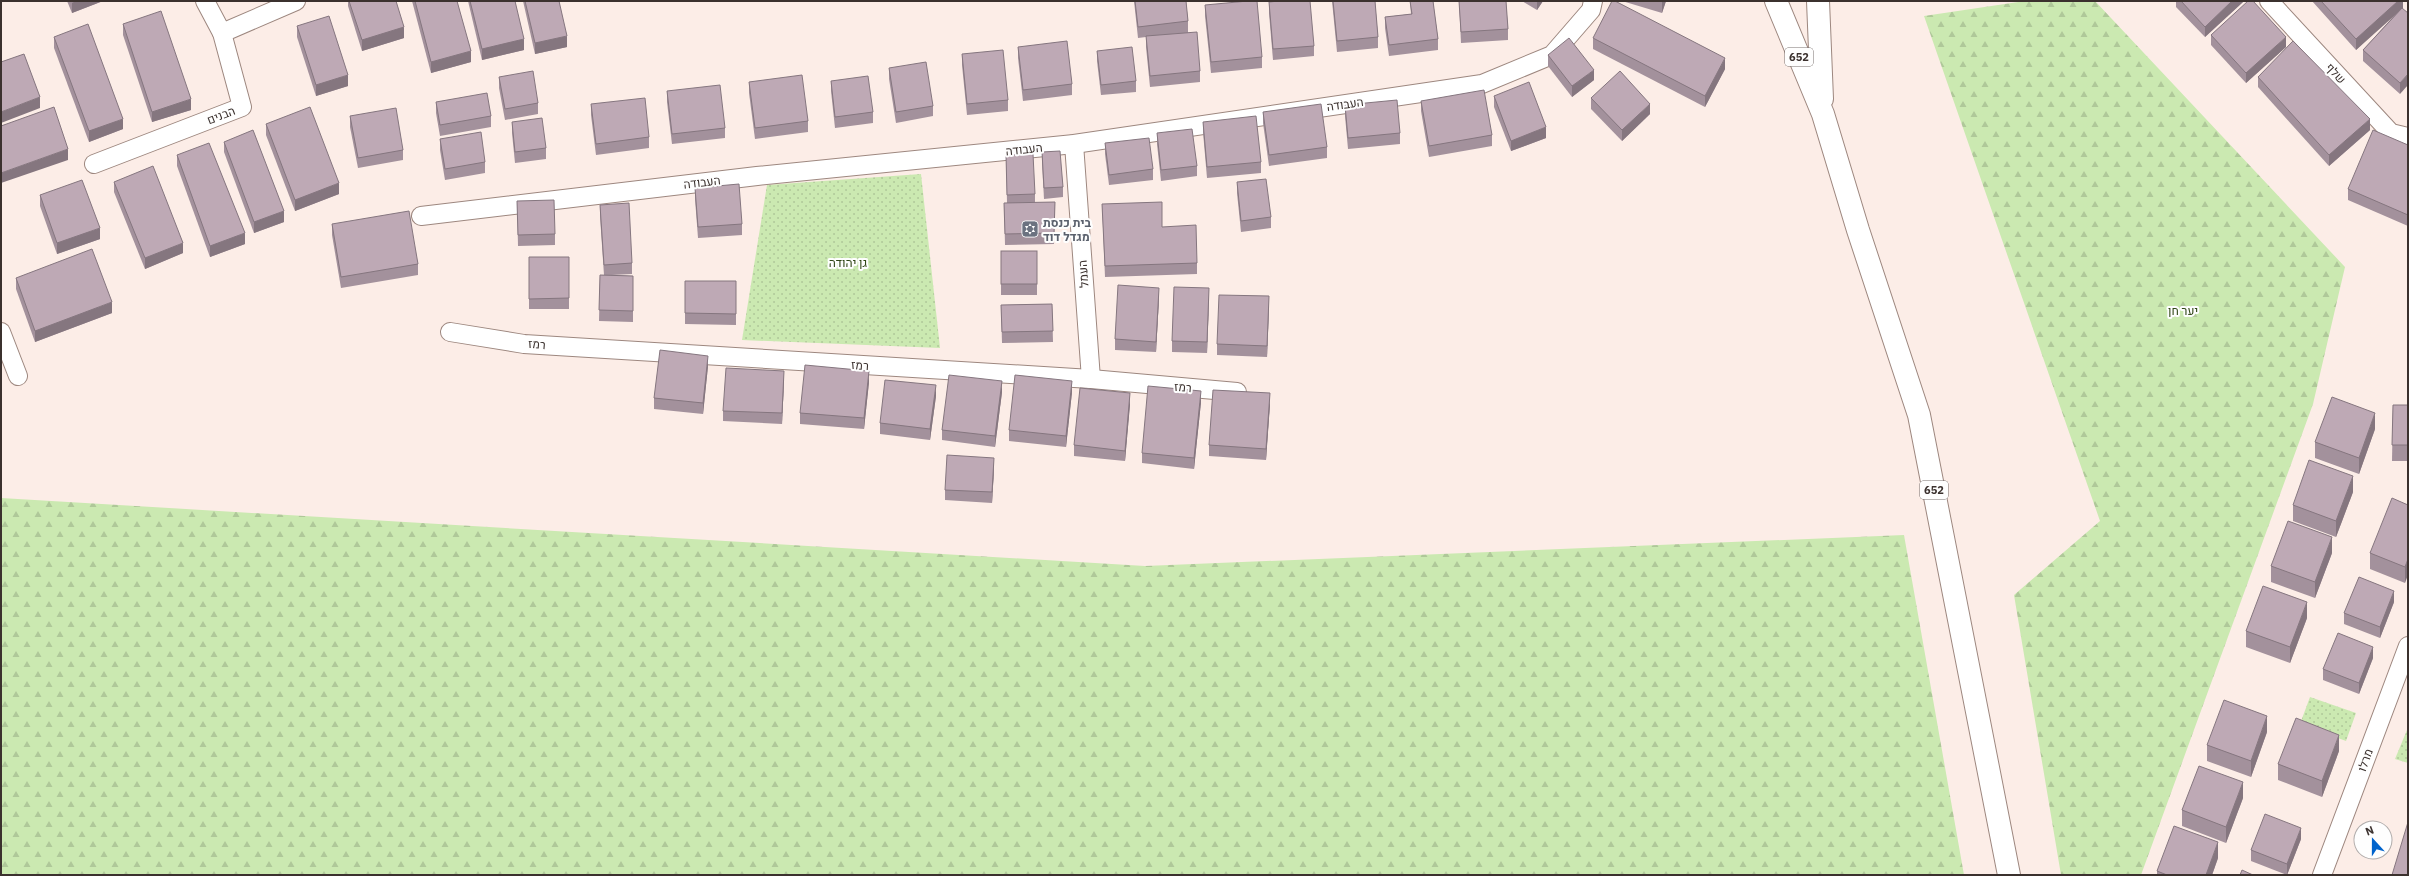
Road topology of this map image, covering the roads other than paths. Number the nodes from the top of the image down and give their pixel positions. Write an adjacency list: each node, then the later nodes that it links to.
1 (205, 1): 7 (street, הבנים)
2 (296, 1): 7 (street)
3 (1593, 1): 10 (street, העבודה)
4 (1776, 1): 8 (main road, 652)
5 (1818, 1): 8 (main road, 652)
6 (2273, 3): 9 (street, שלף)
7 (222, 33): 11 (street, הבנים)
8 (1823, 114): 19 (main road, 652)
9 (2408, 137)
10 (1074, 144): 12 (street, העבודה); 16 (street, העמל)
11 (94, 164)
12 (421, 216)
13 (1, 332): 15 (street)
14 (450, 332): 16 (street, רמז)
15 (18, 376)
16 (1091, 379): 17 (street, רמז)
17 (1254, 394)
18 (2408, 646): 20 (street, מרלו)
19 (2009, 875)
20 (2322, 875)

